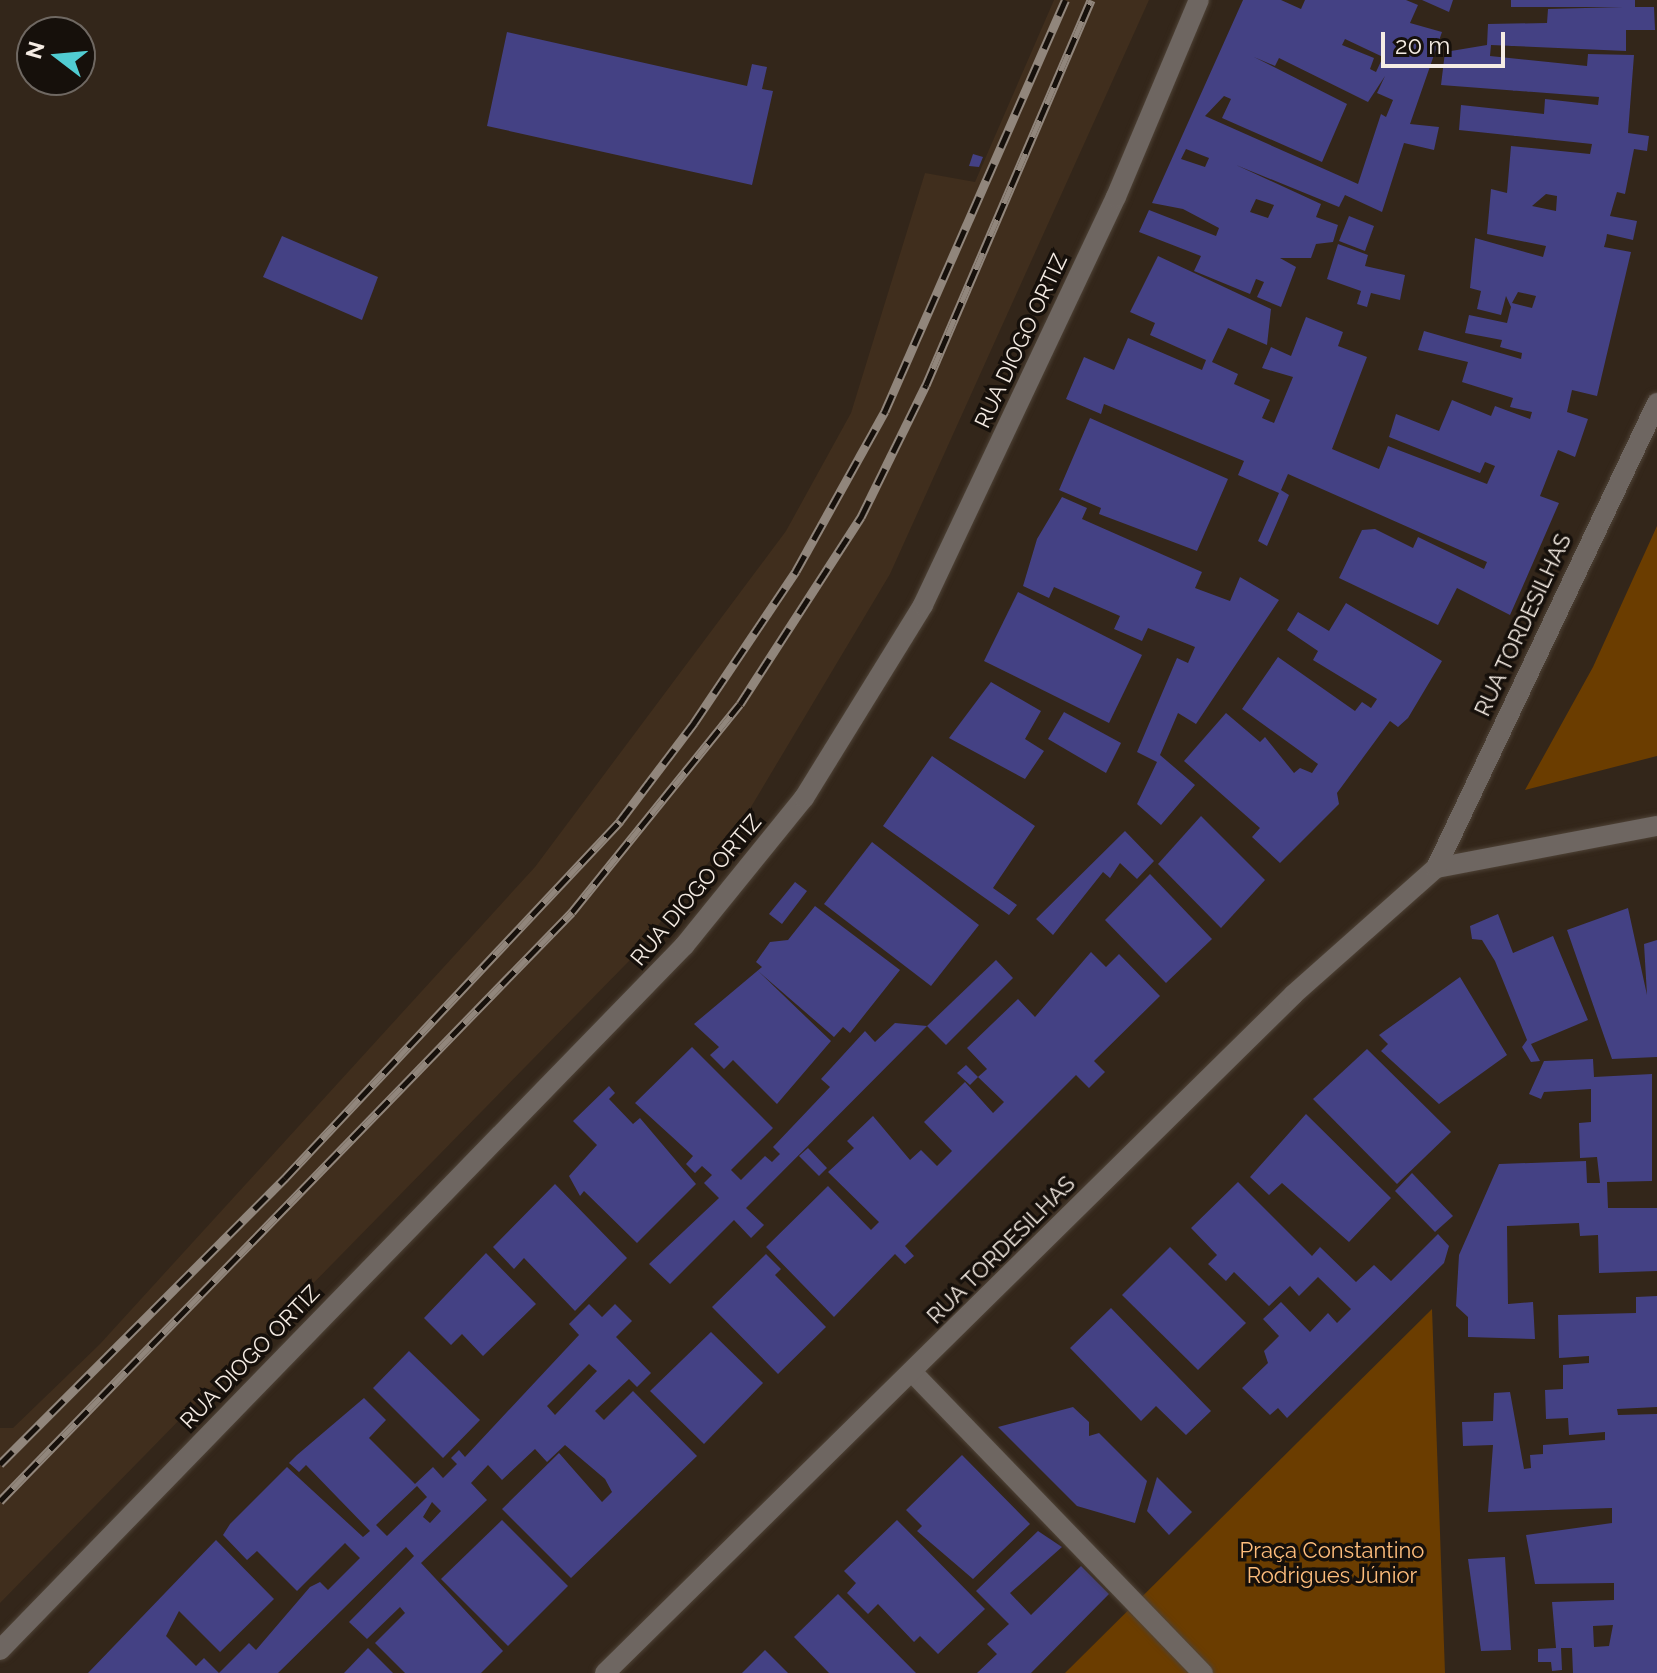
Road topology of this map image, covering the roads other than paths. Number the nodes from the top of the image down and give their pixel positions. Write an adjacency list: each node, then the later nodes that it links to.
1 (1199, 0): 6 (street, RUA DIOGO ORTIZ)
2 (1657, 403): 4 (street, RUA TORDESILHAS)
3 (1657, 826): 4 (street)
4 (1436, 868): 5 (street, RUA TORDESILHAS)
5 (912, 1372): 7 (street, RUA TORDESILHAS); 8 (street)
6 (0, 1650)
7 (605, 1673)
8 (1203, 1673)

